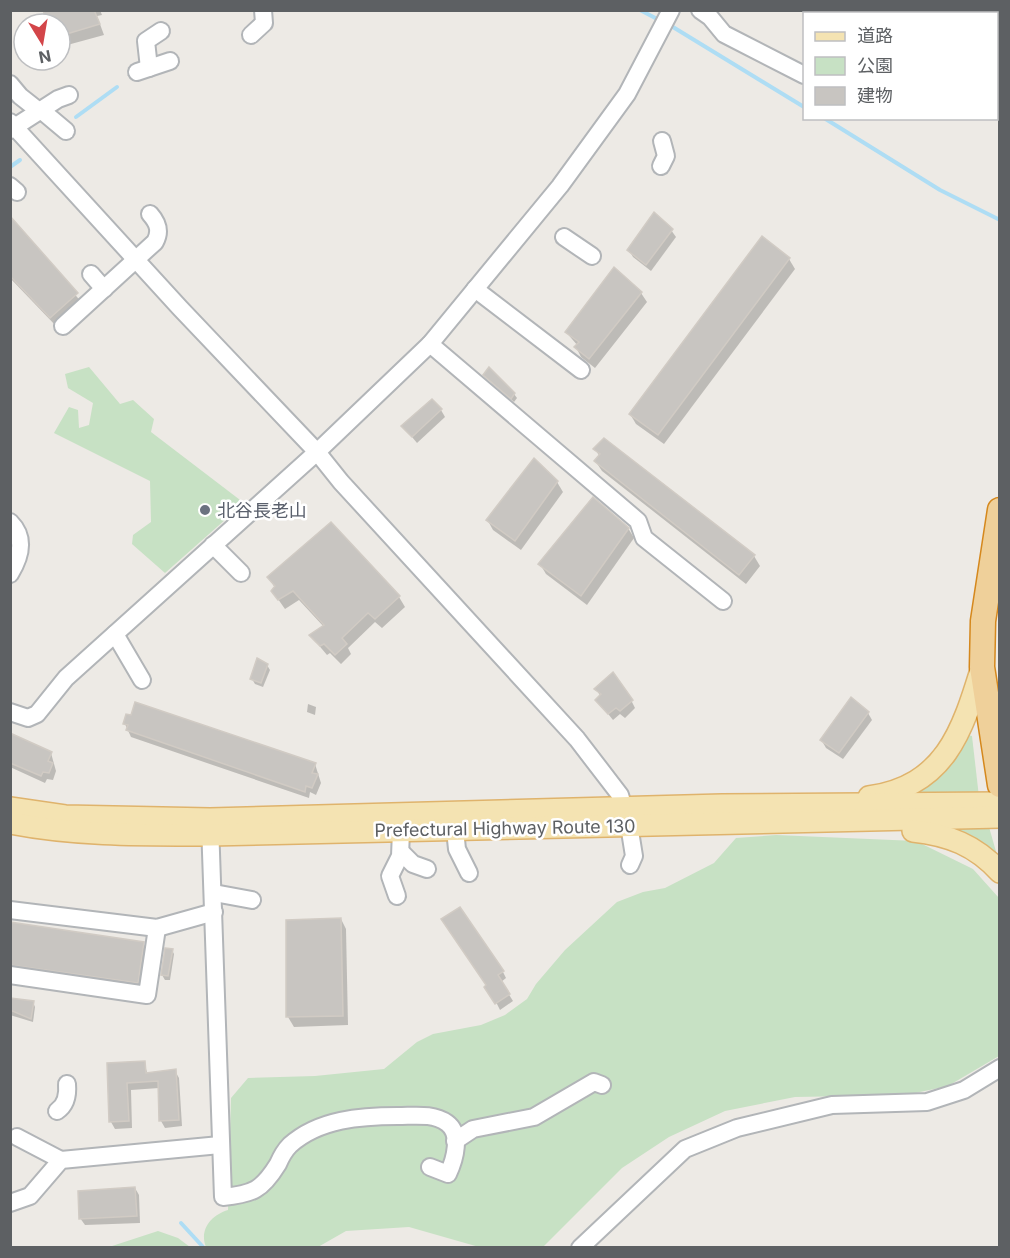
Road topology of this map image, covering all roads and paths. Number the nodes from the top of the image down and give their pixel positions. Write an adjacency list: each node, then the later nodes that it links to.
1 (263, 10): 5 (lane)
2 (671, 10): 21 (lane)
3 (700, 10): 7 (lane)
4 (161, 31): 6 (lane)
5 (251, 35)
6 (170, 61)
7 (803, 74)
8 (10, 84): 10 (lane)
9 (69, 95): 10 (lane)
10 (40, 110): 11 (lane); 12 (lane)
11 (12, 126): 18 (lane)
12 (66, 131)
13 (662, 141): 14 (lane)
14 (661, 166)
15 (150, 214): 18 (lane)
16 (564, 237): 17 (lane)
17 (592, 256)
18 (138, 258): 20 (lane); 25 (lane)
19 (91, 274): 20 (lane)
20 (104, 289): 22 (lane)
21 (475, 289): 23 (lane); 24 (lane)
22 (63, 326)
23 (430, 344): 25 (lane); 31 (lane)
24 (581, 370)
25 (317, 452): 28 (lane); 40 (lane)
26 (999, 510): 33 (highway)
27 (10, 522): 30 (lane)
28 (213, 545): 29 (lane); 32 (lane)
29 (241, 573)
30 (10, 574)
31 (723, 601)
32 (115, 634): 34 (lane); 35 (lane)
33 (982, 667): 36 (highway); 39 (main road)
34 (142, 680)
35 (10, 712)
36 (999, 785)
37 (999, 803): 39 (main road, Prefectural Highway Route 130)
38 (10, 807): 43 (main road, Prefectural Highway Route 130)
39 (802, 814): 40 (main road, Prefectural Highway Route 130); 41 (main road, Prefectural Highway Route 130); 49 (main road)
40 (627, 816): 43 (main road, Prefectural Highway Route 130); 44 (main road, Prefectural Highway Route 130); 47 (lane)
41 (999, 817)
42 (10, 823): 43 (main road, Prefectural Highway Route 130)
43 (210, 827): 45 (main road, Prefectural Highway Route 130); 51 (lane)
44 (456, 830): 45 (main road, Prefectural Highway Route 130); 50 (lane)
45 (401, 831): 46 (lane)
46 (401, 852): 48 (lane); 52 (lane)
47 (630, 865)
48 (427, 869)
49 (999, 872)
50 (469, 873)
51 (214, 893): 53 (lane); 55 (lane)
52 (397, 896)
53 (252, 900)
54 (10, 910): 56 (lane)
55 (214, 912): 56 (lane); 64 (lane)
56 (157, 928): 57 (lane)
57 (10, 975)
58 (999, 1068): 68 (lane)
59 (67, 1084): 61 (lane)
60 (602, 1085): 63 (lane)
61 (57, 1111)
62 (17, 1137): 65 (lane)
63 (455, 1141): 64 (lane); 66 (lane)
64 (220, 1145): 65 (lane)
65 (62, 1160): 67 (lane)
66 (430, 1167)
67 (10, 1203)
68 (580, 1248)

